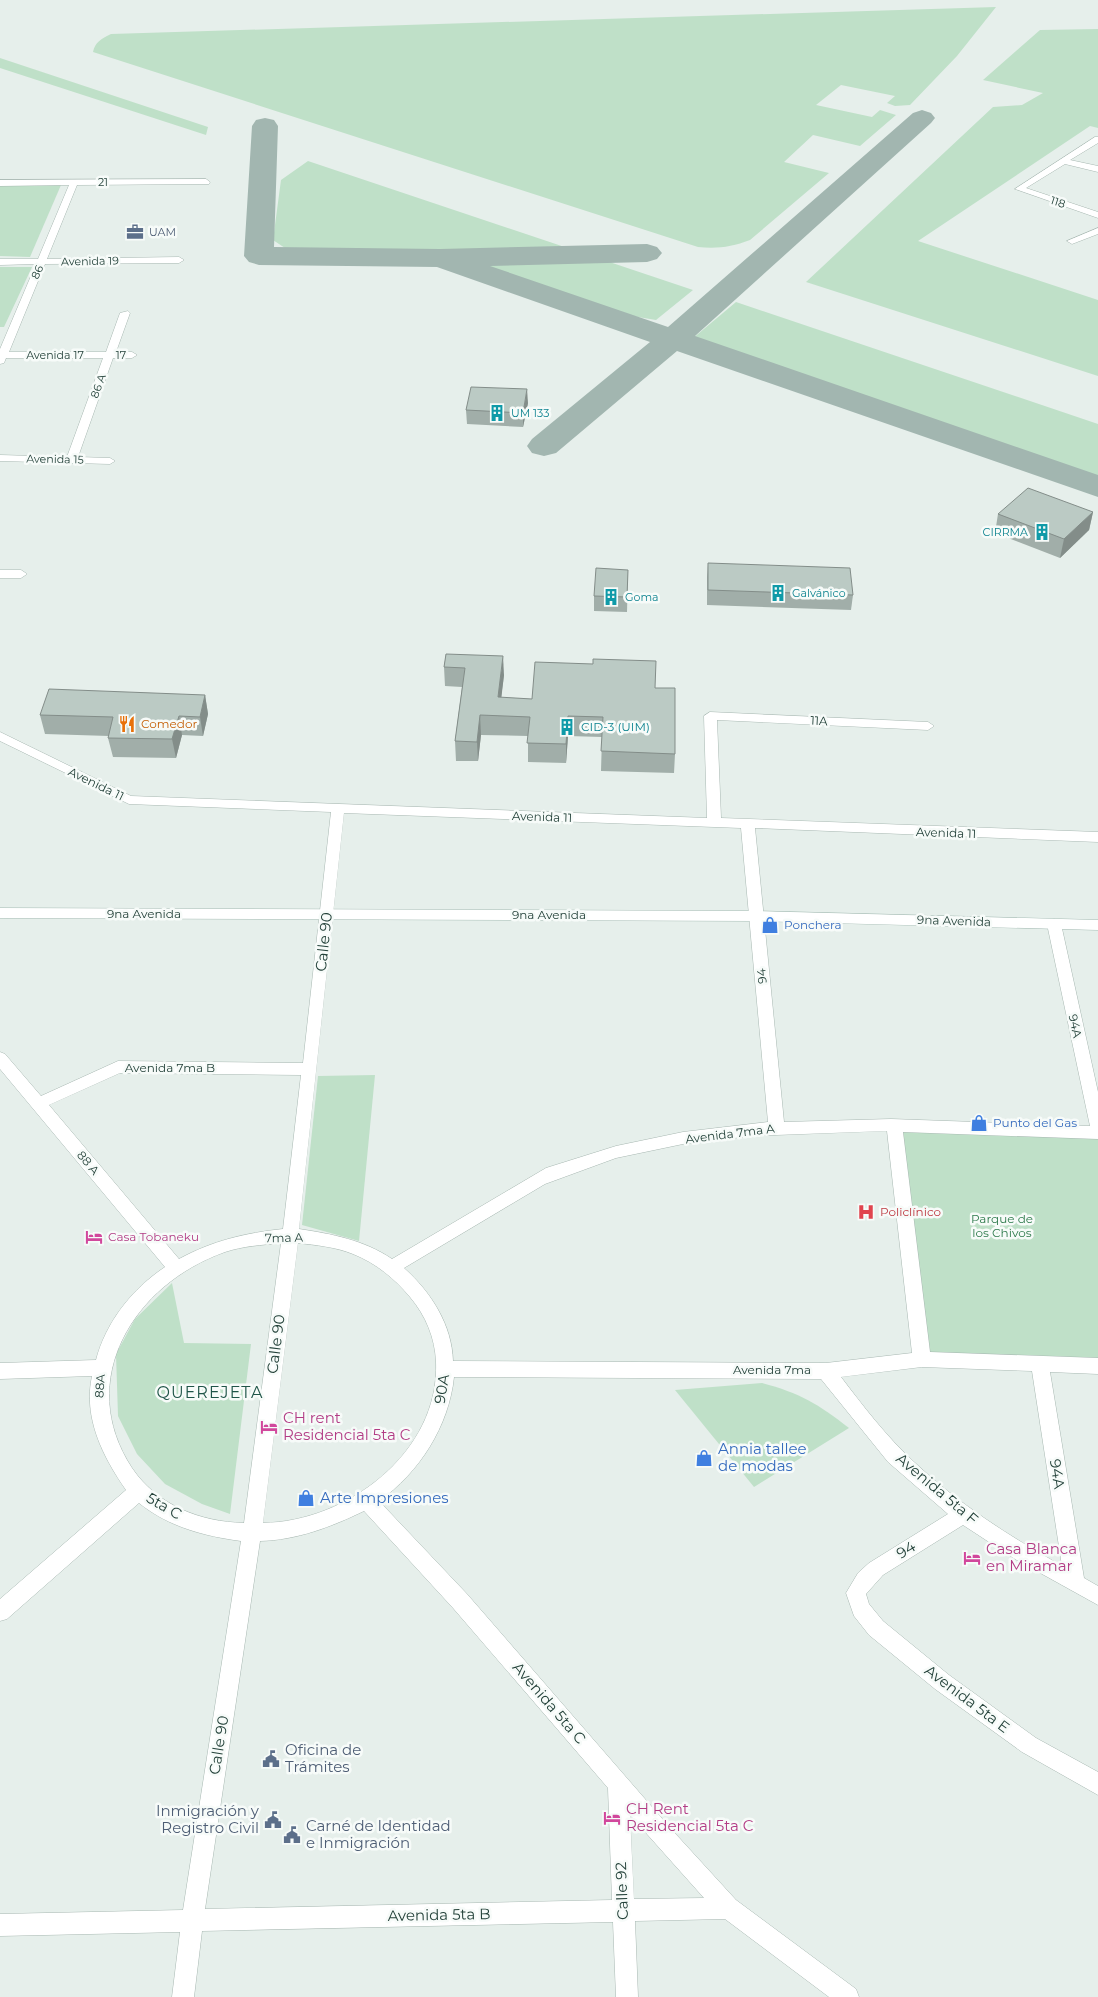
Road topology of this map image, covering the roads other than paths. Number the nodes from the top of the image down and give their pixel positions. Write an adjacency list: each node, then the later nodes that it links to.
1 (1098, 138): 2 (street)
2 (1063, 161): 3 (street); 7 (street, 118)
3 (1098, 169)
4 (206, 182): 6 (street, 21)
5 (0, 183): 6 (street, 21)
6 (74, 183): 11 (street, 86)
7 (1098, 215)
8 (1098, 231): 9 (street)
9 (1072, 241)
10 (179, 260): 11 (street, Avenida 19)
11 (42, 261): 12 (street, Avenida 19); 16 (street, 86)
12 (0, 262)
13 (125, 313): 14 (street, 86 A)
14 (110, 355): 15 (street, 17); 16 (street, Avenida 17); 18 (street, 86 A)
15 (132, 355)
16 (1, 357)
17 (0, 458): 18 (street, Avenida 15)
18 (72, 460): 19 (street, Avenida 15)
19 (110, 461)
20 (0, 574): 21 (street)
21 (21, 574)
22 (928, 726): 25 (street, 11A)
23 (0, 736): 24 (street, Avenida 11)
24 (338, 809): 25 (street, Avenida 11); 29 (street, Calle 90)
25 (714, 824): 26 (street, Avenida 11)
26 (748, 825): 27 (street, Avenida 11); 30 (street, 94)
27 (1098, 837)
28 (0, 914): 29 (street, 9na Avenida)
29 (327, 915): 30 (street, 9na Avenida); 34 (street, Calle 90)
30 (756, 916): 31 (street, 9na Avenida); 37 (street, 94)
31 (1054, 924): 32 (street, 9na Avenida); 38 (street, 94A)
32 (1098, 925)
33 (0, 1058): 35 (street, 88 A)
34 (309, 1069): 35 (street, Avenida 7ma B); 40 (street, Calle 90)
35 (39, 1103): 42 (street, 88 A)
36 (894, 1126): 37 (street, Avenida 7ma A); 39 (street, Avenida 7ma A); 43 (street)
37 (777, 1128): 41 (street, Avenida 7ma A)
38 (1098, 1128)
39 (1098, 1133)
40 (289, 1235): 41 (street, 7ma A); 42 (street, 7ma A); 53 (street, Calle 90)
41 (392, 1267): 47 (street, 90A)
42 (176, 1268): 46 (street, 88A)
43 (922, 1359): 44 (street, Avenida 7ma); 49 (street, Avenida 7ma)
44 (1040, 1364): 45 (street, Avenida 7ma); 54 (street, 94A)
45 (1098, 1366)
46 (101, 1368): 48 (street); 50 (street, 88A)
47 (446, 1369): 49 (street, Avenida 7ma); 51 (street, 90A)
48 (0, 1371)
49 (826, 1371): 52 (street, Avenida 5ta F)
50 (139, 1491): 53 (street, 5ta C); 57 (street, 5ta C)
51 (367, 1501): 53 (street, 5ta C); 59 (street, Avenida 5ta C)
52 (964, 1515): 54 (street, Avenida 5ta F); 55 (street, 94)
53 (252, 1534): 62 (street, Calle 90)
54 (1075, 1584): 56 (street, Avenida 5ta F)
55 (856, 1593): 58 (street, Avenida 5ta E)
56 (1098, 1596)
57 (0, 1612)
58 (1098, 1784)
59 (618, 1785): 60 (street, Avenida 5ta C); 61 (street, Calle 92)
60 (728, 1908): 61 (street, Avenida 5ta B); 66 (street)
61 (623, 1910): 62 (street, Avenida 5ta B); 65 (street, Calle 92)
62 (192, 1921): 63 (street, Avenida 5ta B); 64 (street, Calle 90)
63 (0, 1925)
64 (183, 1997)
65 (627, 1997)
66 (848, 1997)

